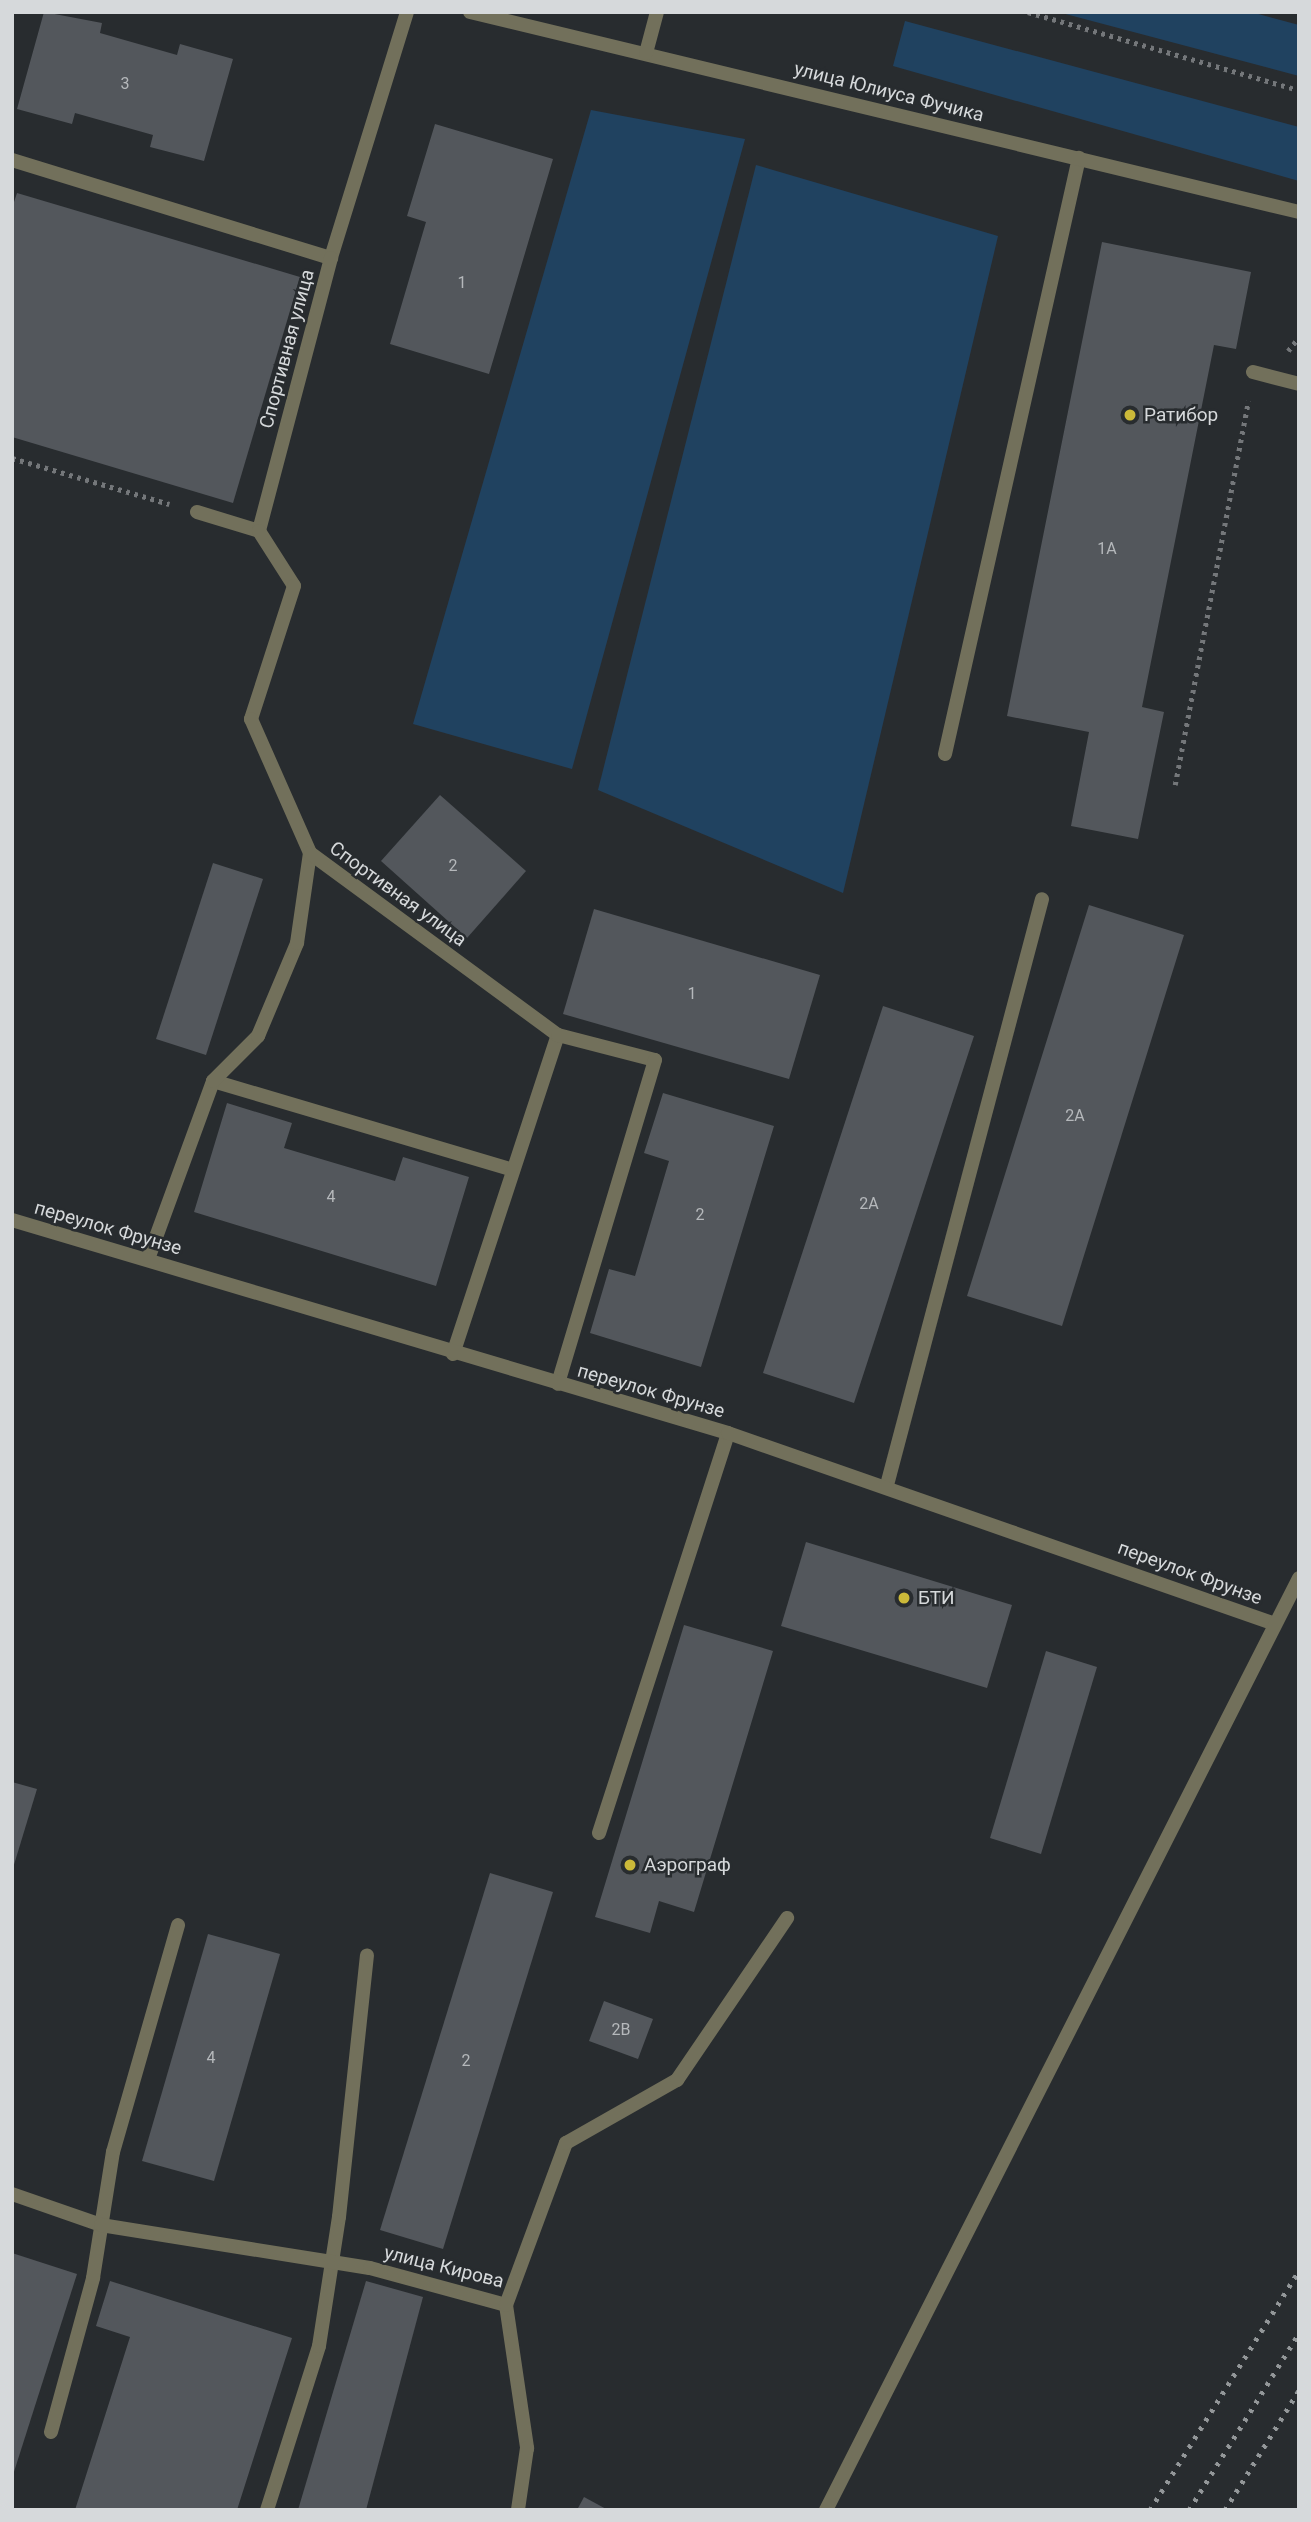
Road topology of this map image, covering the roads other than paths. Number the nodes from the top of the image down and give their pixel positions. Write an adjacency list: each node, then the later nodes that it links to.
1 (407, 12): 8 (street, Спортивная улица)
2 (470, 12): 4 (street, улица Юлиуса Фучика)
3 (657, 12): 4 (street)
4 (646, 53): 5 (street, улица Юлиуса Фучика)
5 (1079, 158): 7 (street, улица Юлиуса Фучика); 13 (street)
6 (12, 160): 8 (street)
7 (1299, 212)
8 (331, 258): 12 (street, Спортивная улица)
9 (1254, 372): 10 (street)
10 (1299, 384)
11 (197, 512): 12 (street)
12 (259, 531): 14 (street, Спортивная улица)
13 (945, 754)
14 (310, 853): 16 (street, Спортивная улица); 17 (street)
15 (1042, 899): 24 (street)
16 (558, 1035): 18 (street); 22 (street, Спортивная улица)
17 (213, 1081): 18 (street); 20 (street)
18 (513, 1170): 21 (street)
19 (12, 1220): 20 (street, переулок Фрунзе)
20 (148, 1259): 21 (street, переулок Фрунзе)
21 (453, 1354): 22 (street, переулок Фрунзе)
22 (558, 1384): 23 (street, переулок Фрунзе)
23 (728, 1433): 24 (street, переулок Фрунзе); 27 (street)
24 (887, 1485): 26 (street, переулок Фрунзе)
25 (1299, 1578): 26 (street)
26 (1272, 1623): 38 (street)
27 (599, 1833)
28 (787, 1918): 34 (street, улица Кирова)
29 (178, 1925): 32 (street)
30 (367, 1955): 33 (street)
31 (12, 2194): 32 (street, улица Кирова)
32 (101, 2225): 33 (street, улица Кирова); 35 (street)
33 (332, 2262): 34 (street, улица Кирова); 36 (street)
34 (506, 2305): 37 (street)
35 (51, 2432)
36 (267, 2510)
37 (518, 2510)
38 (826, 2510)

